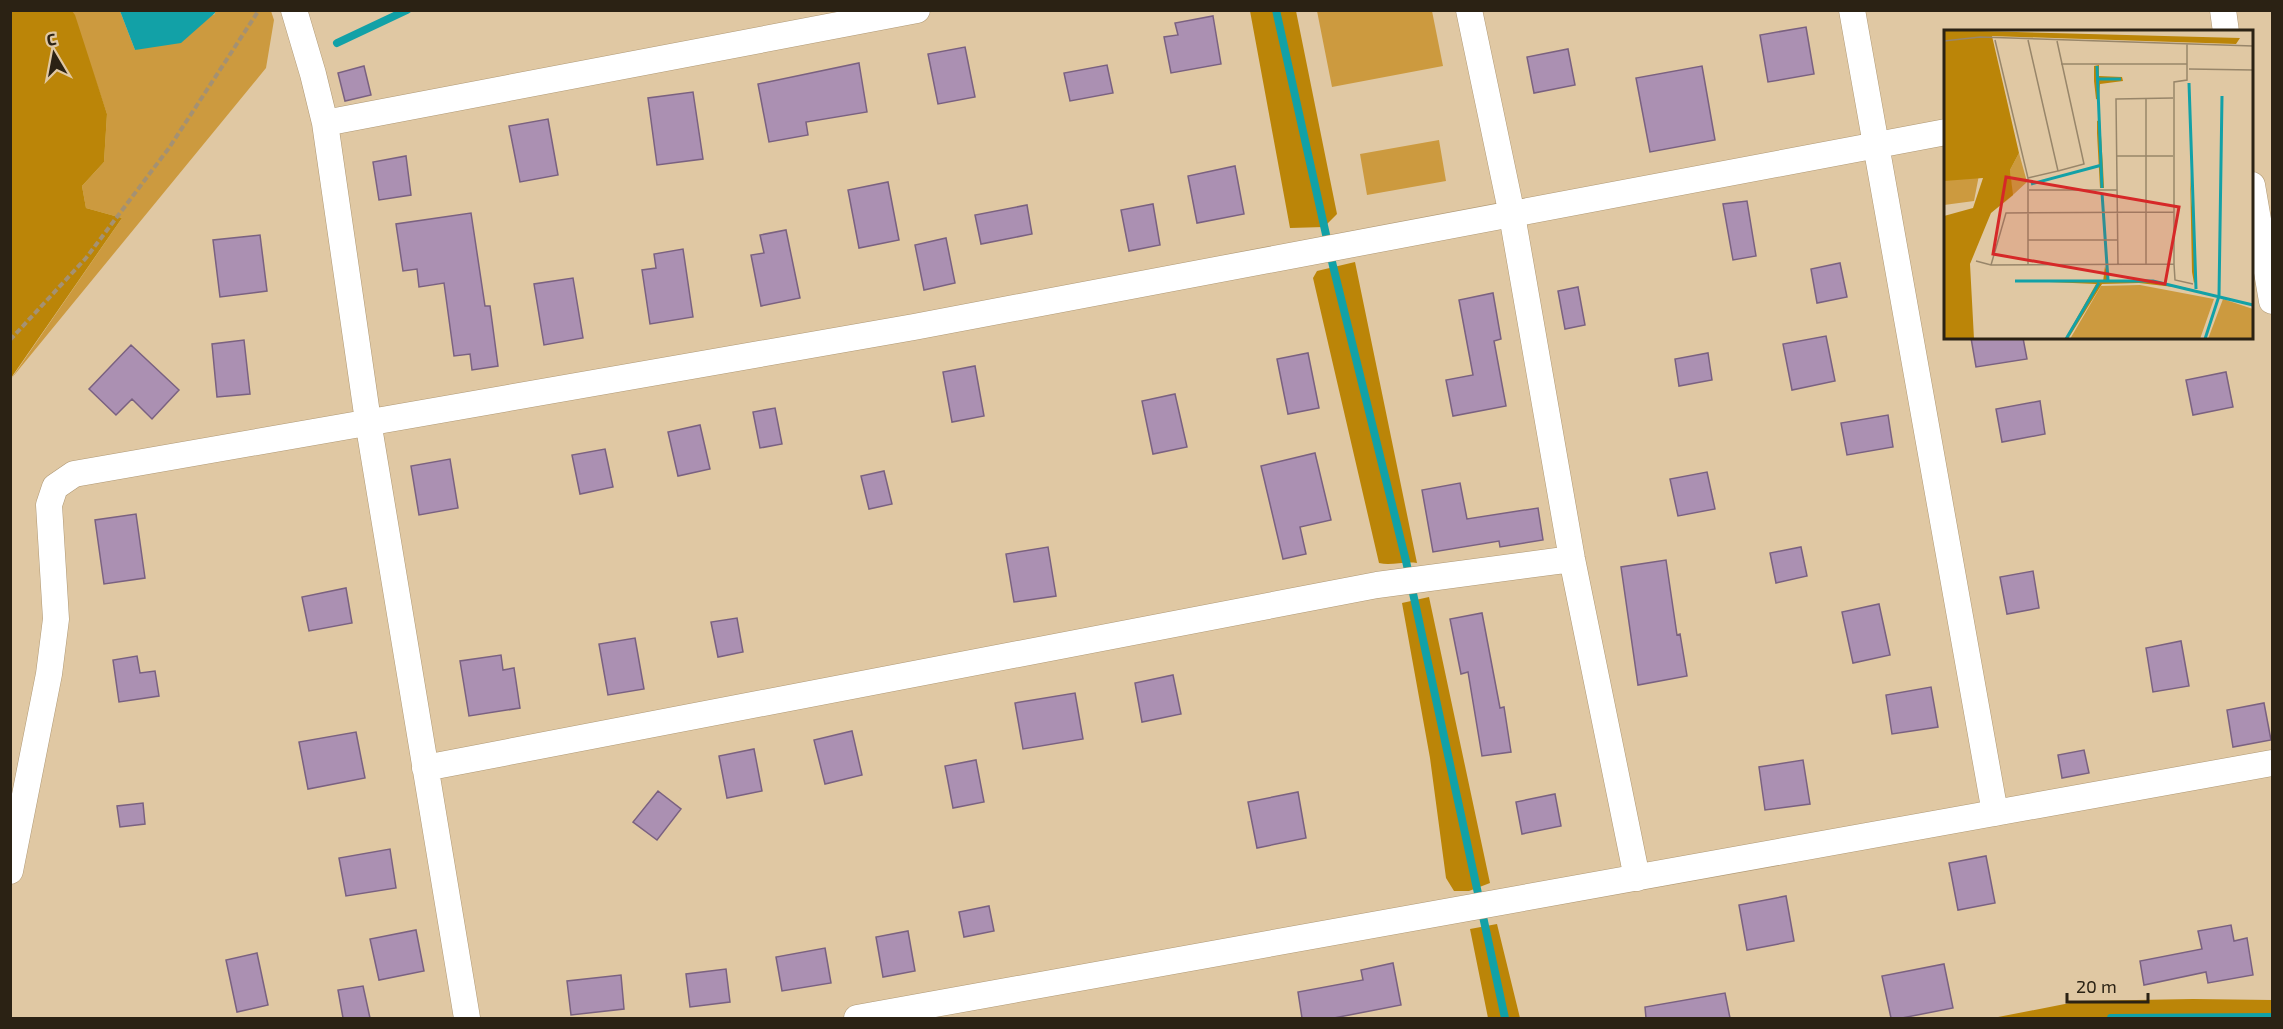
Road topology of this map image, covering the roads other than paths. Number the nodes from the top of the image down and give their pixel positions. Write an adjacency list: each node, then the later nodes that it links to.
1 (294, 10): 7 (street)
2 (917, 10): 7 (street)
3 (1469, 10): 11 (street)
4 (1852, 10): 9 (street)
5 (2223, 10): 6 (street)
6 (2226, 30)
7 (325, 123): 13 (street)
8 (1944, 132): 9 (street)
9 (1875, 146): 11 (street); 17 (street)
10 (2253, 191): 12 (street)
11 (1512, 215): 13 (street); 14 (street)
12 (2272, 301)
13 (368, 422): 16 (street); 18 (street)
14 (1572, 559): 16 (street); 19 (street)
15 (2272, 763): 17 (street)
16 (424, 768): 20 (street)
17 (1995, 813): 19 (street)
18 (10, 871)
19 (1637, 878): 21 (street)
20 (467, 1018)
21 (857, 1018)

